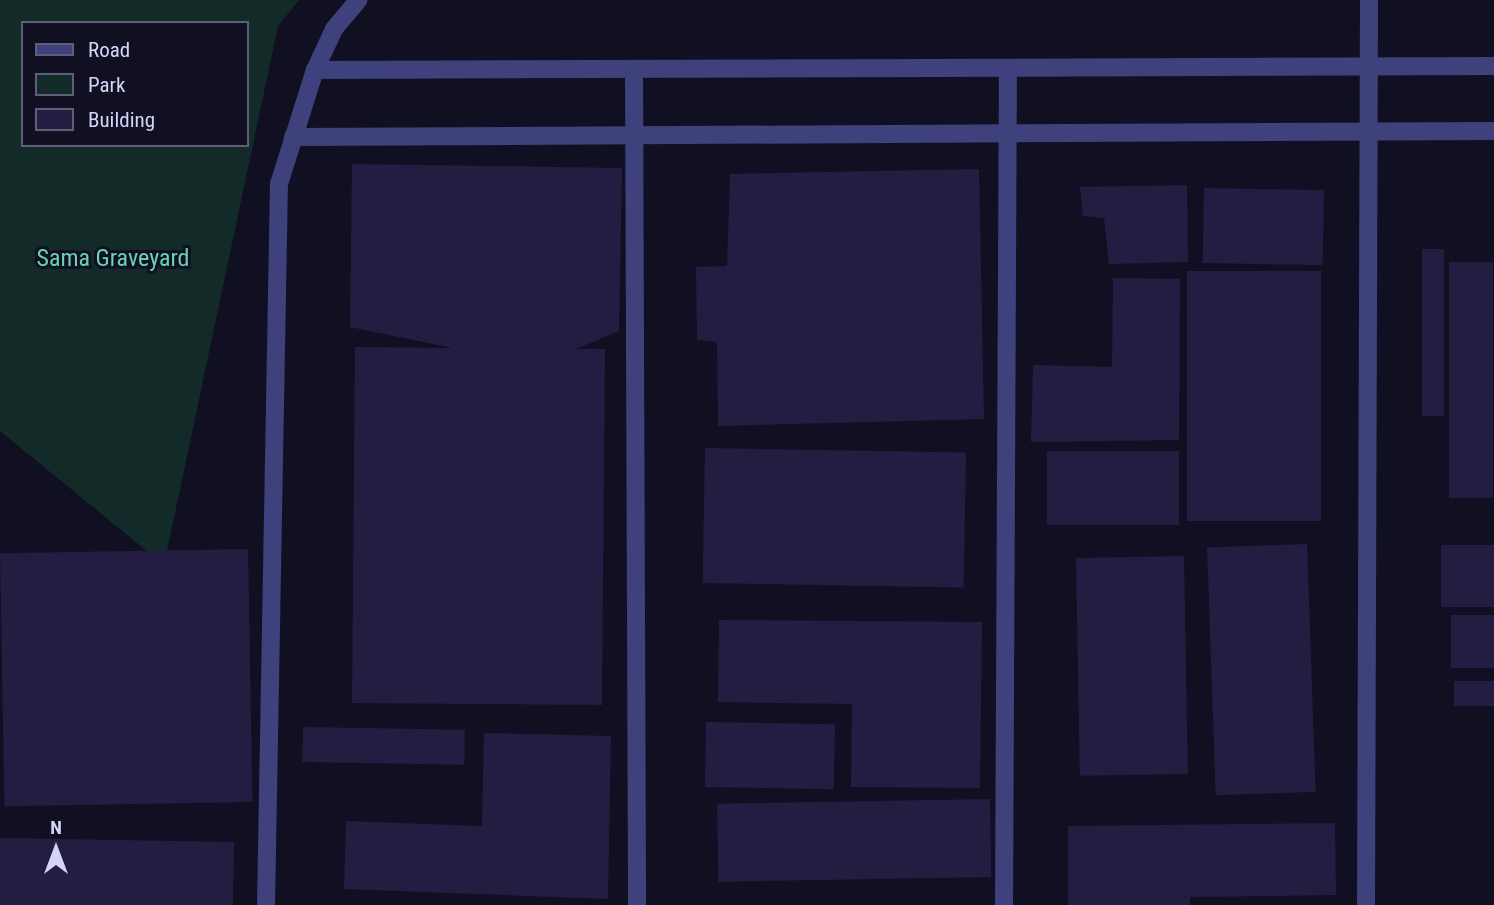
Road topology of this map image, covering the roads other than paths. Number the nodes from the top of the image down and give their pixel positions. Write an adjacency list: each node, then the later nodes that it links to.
1 (358, 0): 7 (street)
2 (1369, 0): 3 (street)
3 (1369, 66): 4 (street); 5 (street); 8 (street)
4 (1494, 66)
5 (1008, 68): 6 (street); 11 (street)
6 (634, 69): 7 (street); 10 (street)
7 (315, 70): 12 (street)
8 (1368, 131): 9 (street); 11 (street); 16 (street)
9 (1494, 131)
10 (633, 132): 11 (street); 12 (street); 14 (street)
11 (1011, 132): 15 (street)
12 (293, 136): 13 (street)
13 (266, 905)
14 (637, 905)
15 (1004, 905)
16 (1366, 905)

